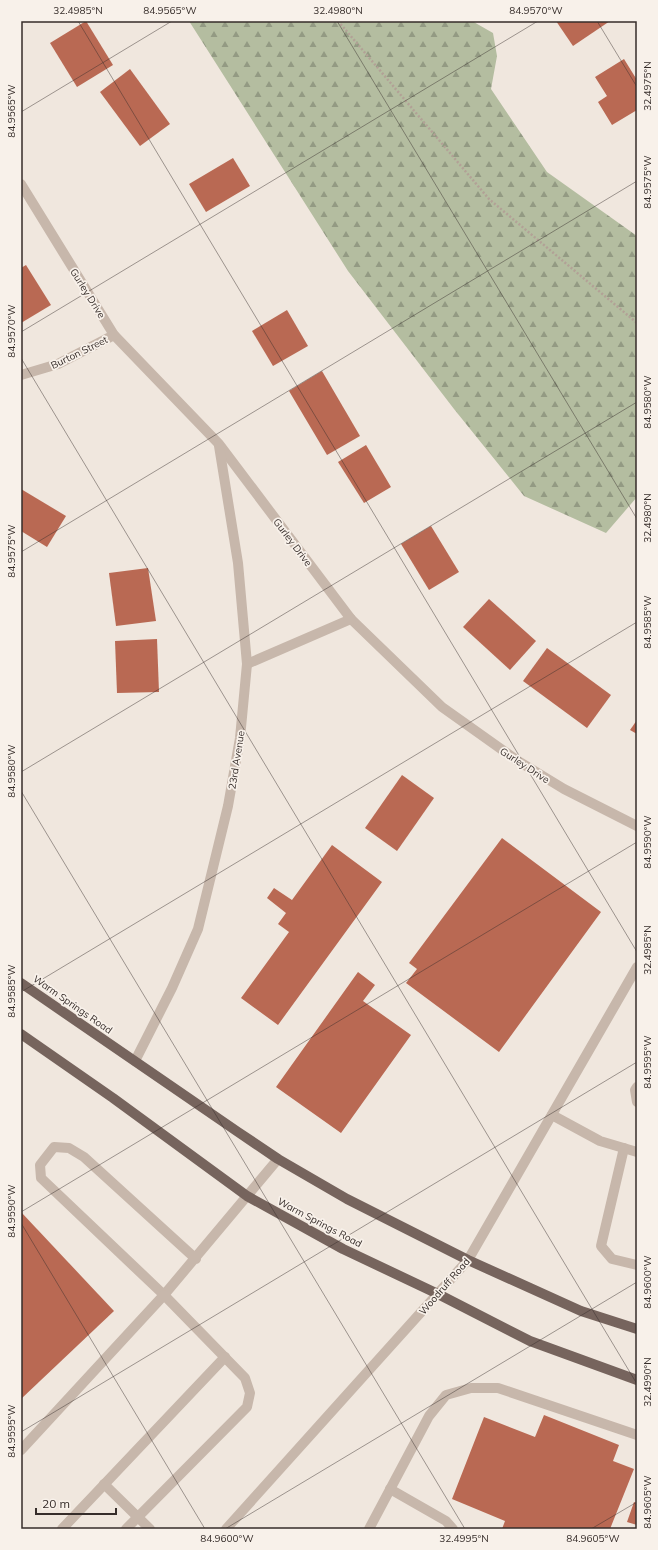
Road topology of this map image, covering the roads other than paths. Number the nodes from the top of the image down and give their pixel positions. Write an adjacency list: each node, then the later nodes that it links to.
1 (21, 184): 2 (street, Gurley Drive)
2 (114, 335): 3 (street, Burton Street); 4 (street, Gurley Drive)
3 (21, 375)
4 (219, 444): 5 (street, Gurley Drive); 6 (street, 23rd Avenue)
5 (351, 619): 6 (street); 7 (street, Gurley Drive)
6 (246, 664): 11 (street, 23rd Avenue)
7 (637, 826)
8 (636, 969): 14 (street, Woodruff Road)
9 (21, 983): 11 (main road, Warm Springs Road)
10 (21, 1034): 18 (main road, Warm Springs Road)
11 (136, 1062): 17 (main road, Warm Springs Road)
12 (637, 1087): 13 (street)
13 (637, 1102)
14 (552, 1115): 15 (street); 20 (street, Woodruff Road)
15 (624, 1148): 16 (street); 21 (street)
16 (637, 1152)
17 (278, 1159): 18 (street); 20 (main road, Warm Springs Road)
18 (247, 1196): 19 (street); 22 (main road, Warm Springs Road)
19 (196, 1258): 23 (street); 23 (street)
20 (468, 1260): 22 (street, Woodruff Road); 24 (main road, Warm Springs Road)
21 (637, 1265)
22 (438, 1294): 26 (main road, Warm Springs Road); 35 (street, Woodruff Road)
23 (164, 1295): 25 (street); 28 (street)
24 (637, 1329)
25 (225, 1358): 29 (street); 31 (street)
26 (637, 1380)
27 (637, 1435): 30 (street)
28 (21, 1450)
29 (104, 1484): 31 (street); 32 (street)
30 (390, 1489): 36 (street); 37 (street)
31 (138, 1517): 33 (street); 34 (street)
32 (62, 1529)
33 (126, 1529)
34 (150, 1529)
35 (226, 1529)
36 (368, 1529)
37 (453, 1529)

